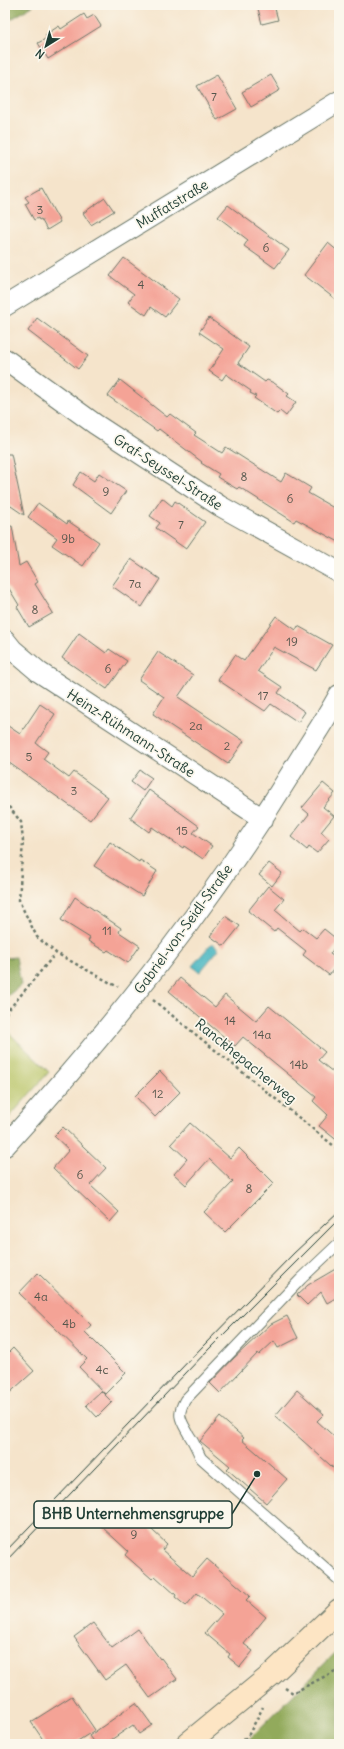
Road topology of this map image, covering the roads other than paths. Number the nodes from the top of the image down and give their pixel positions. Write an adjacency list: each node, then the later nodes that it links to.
1 (339, 101): 2 (street, Muffatstraße)
2 (5, 306)
3 (5, 359): 4 (street, Graf-Seyssel-Straße)
4 (339, 572)
5 (5, 640): 7 (street, Heinz-Rühmann-Straße)
6 (339, 695): 7 (street, Gabriel-von-Seidl-Straße)
7 (263, 819): 8 (street, Gabriel-von-Seidl-Straße)
8 (5, 1146)
9 (339, 1243): 10 (lane)
10 (339, 1580)
11 (339, 1610): 12 (main road)
12 (187, 1744)

